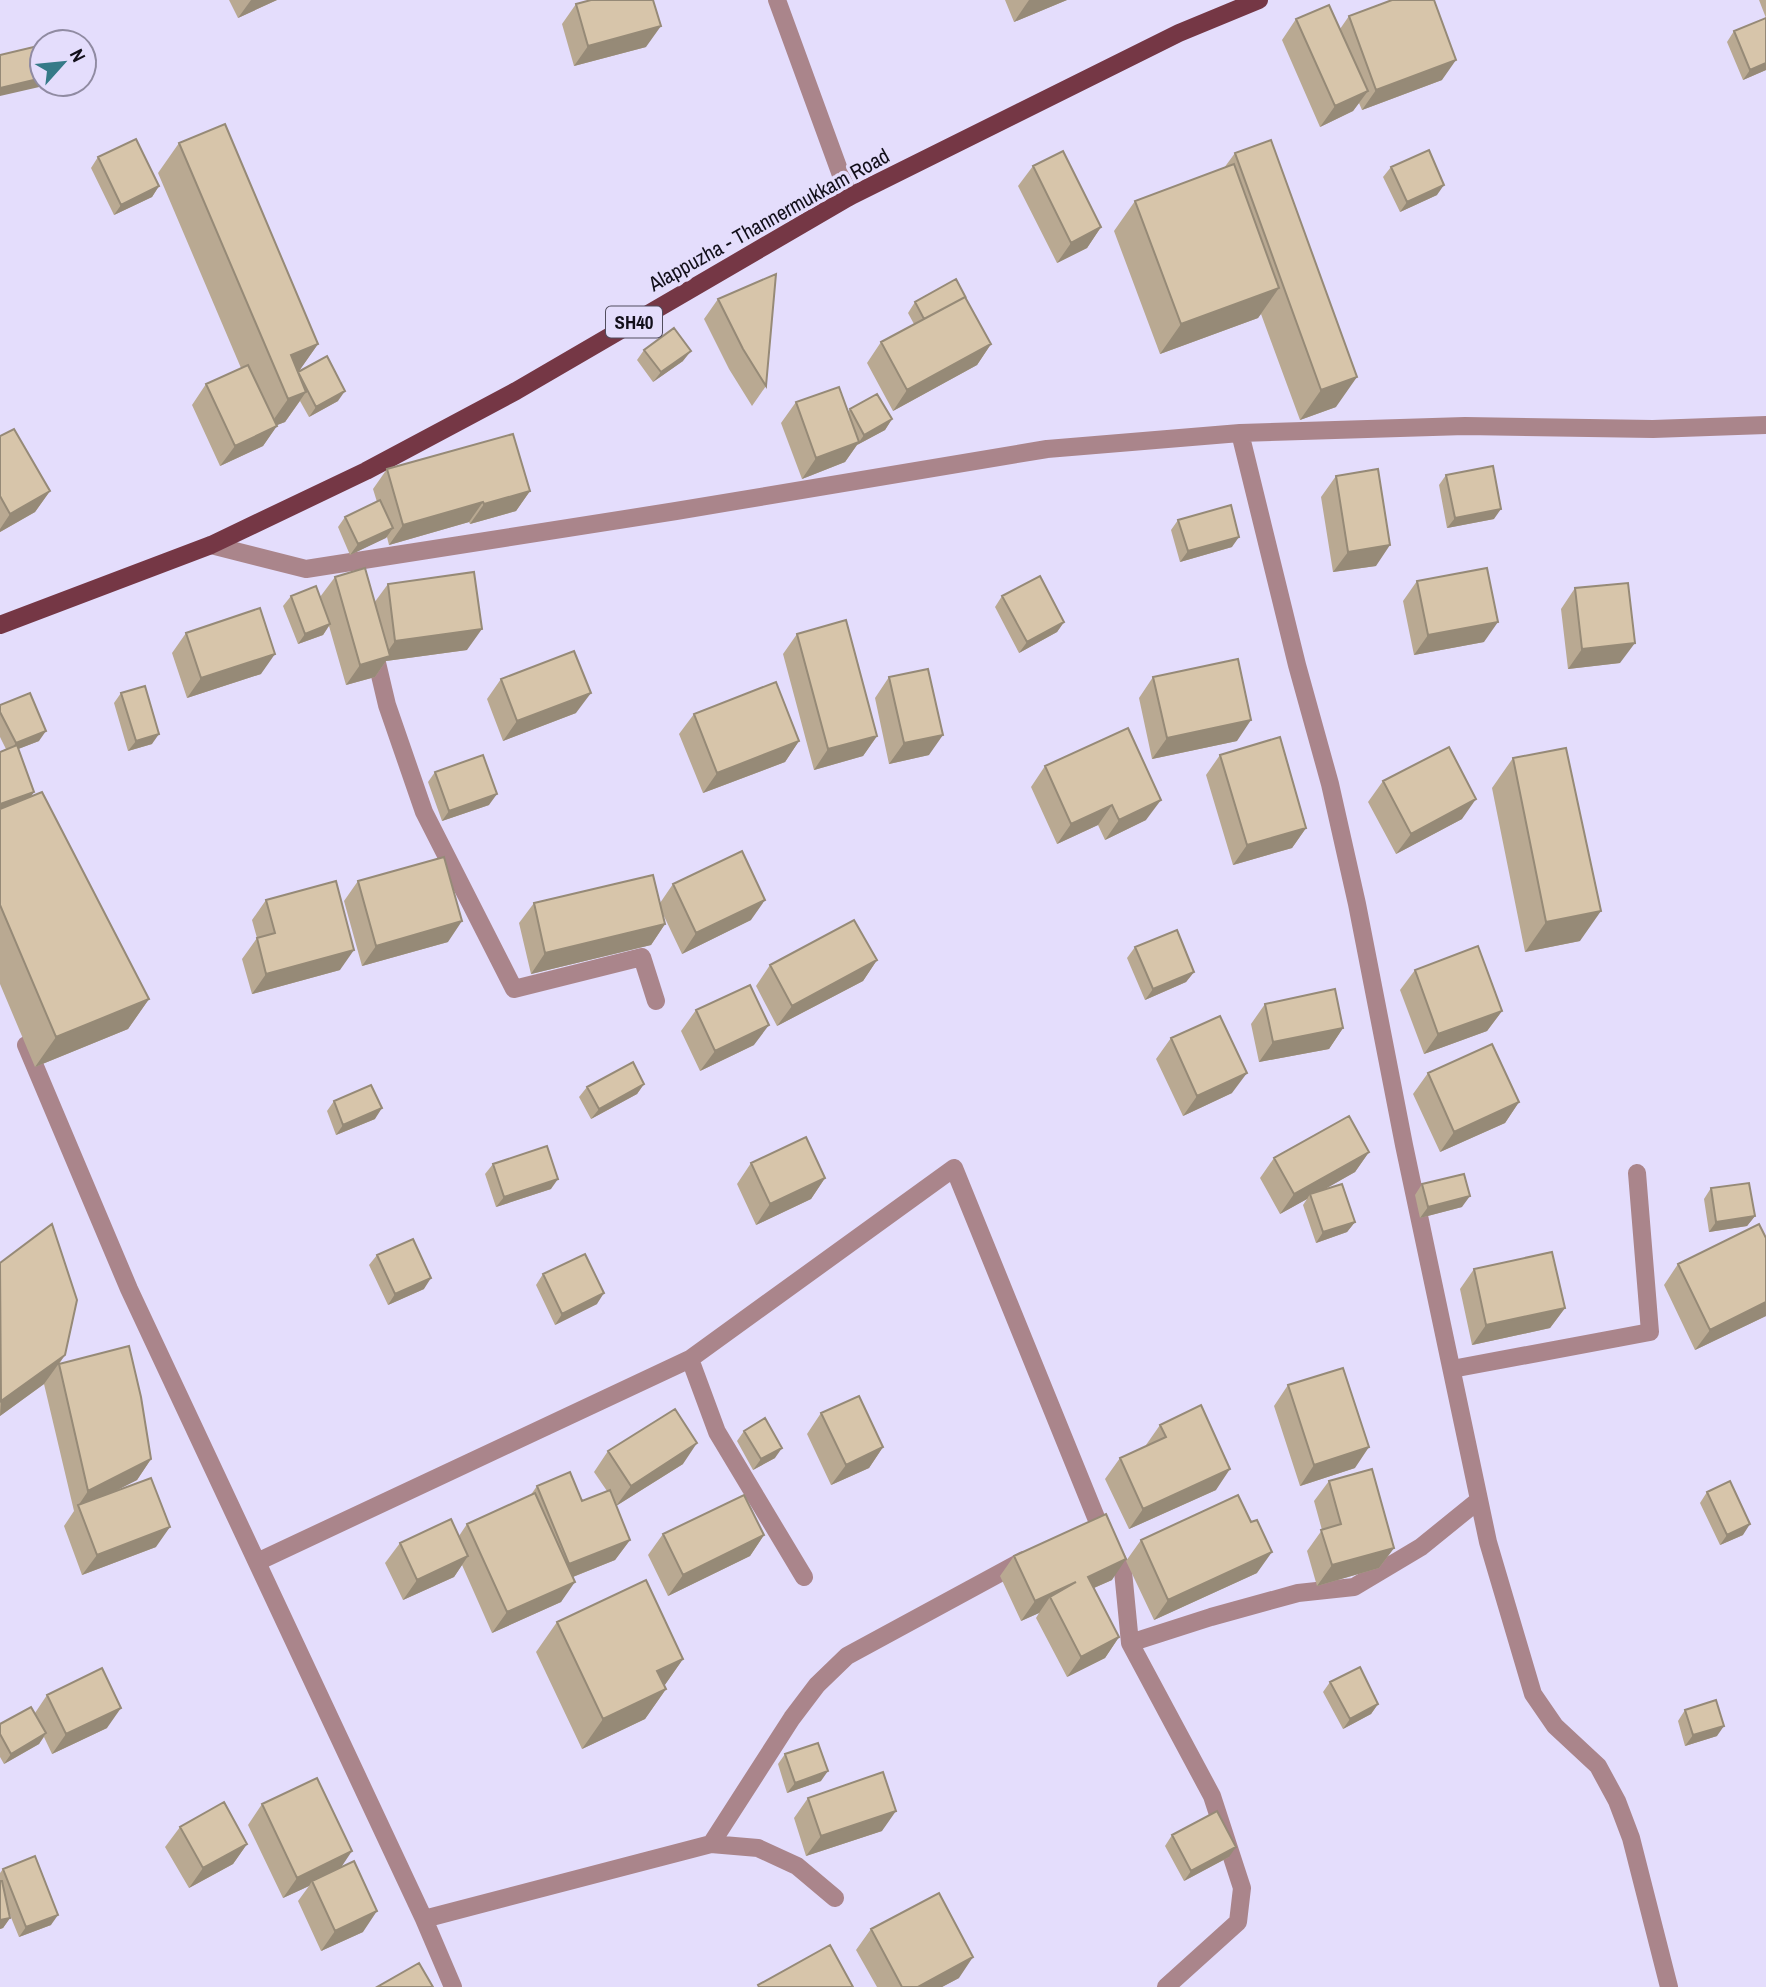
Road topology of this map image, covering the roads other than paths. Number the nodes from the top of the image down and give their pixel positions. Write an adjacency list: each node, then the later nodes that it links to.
1 (777, 0): 3 (street)
2 (1259, 0): 3 (main road, Alappuzha - Thannermukkam Road / SH40)
3 (849, 197): 6 (main road, Alappuzha - Thannermukkam Road / SH40)
4 (1766, 425): 5 (street)
5 (1240, 433): 6 (street); 13 (street)
6 (211, 545): 7 (main road, Alappuzha - Thannermukkam Road / SH40)
7 (2, 619)
8 (369, 627): 9 (street)
9 (656, 1002)
10 (20, 1032): 16 (street)
11 (1637, 1173): 13 (street)
12 (690, 1359): 16 (street); 17 (street); 18 (street)
13 (1452, 1369): 14 (street)
14 (1479, 1500): 18 (street); 24 (street)
15 (1038, 1553): 19 (street)
16 (257, 1562): 21 (street)
17 (804, 1577)
18 (1130, 1643): 23 (street)
19 (711, 1844): 20 (street); 21 (street)
20 (835, 1898)
21 (424, 1919): 22 (street)
22 (453, 1987)
23 (1166, 1987)
24 (1669, 1987)

